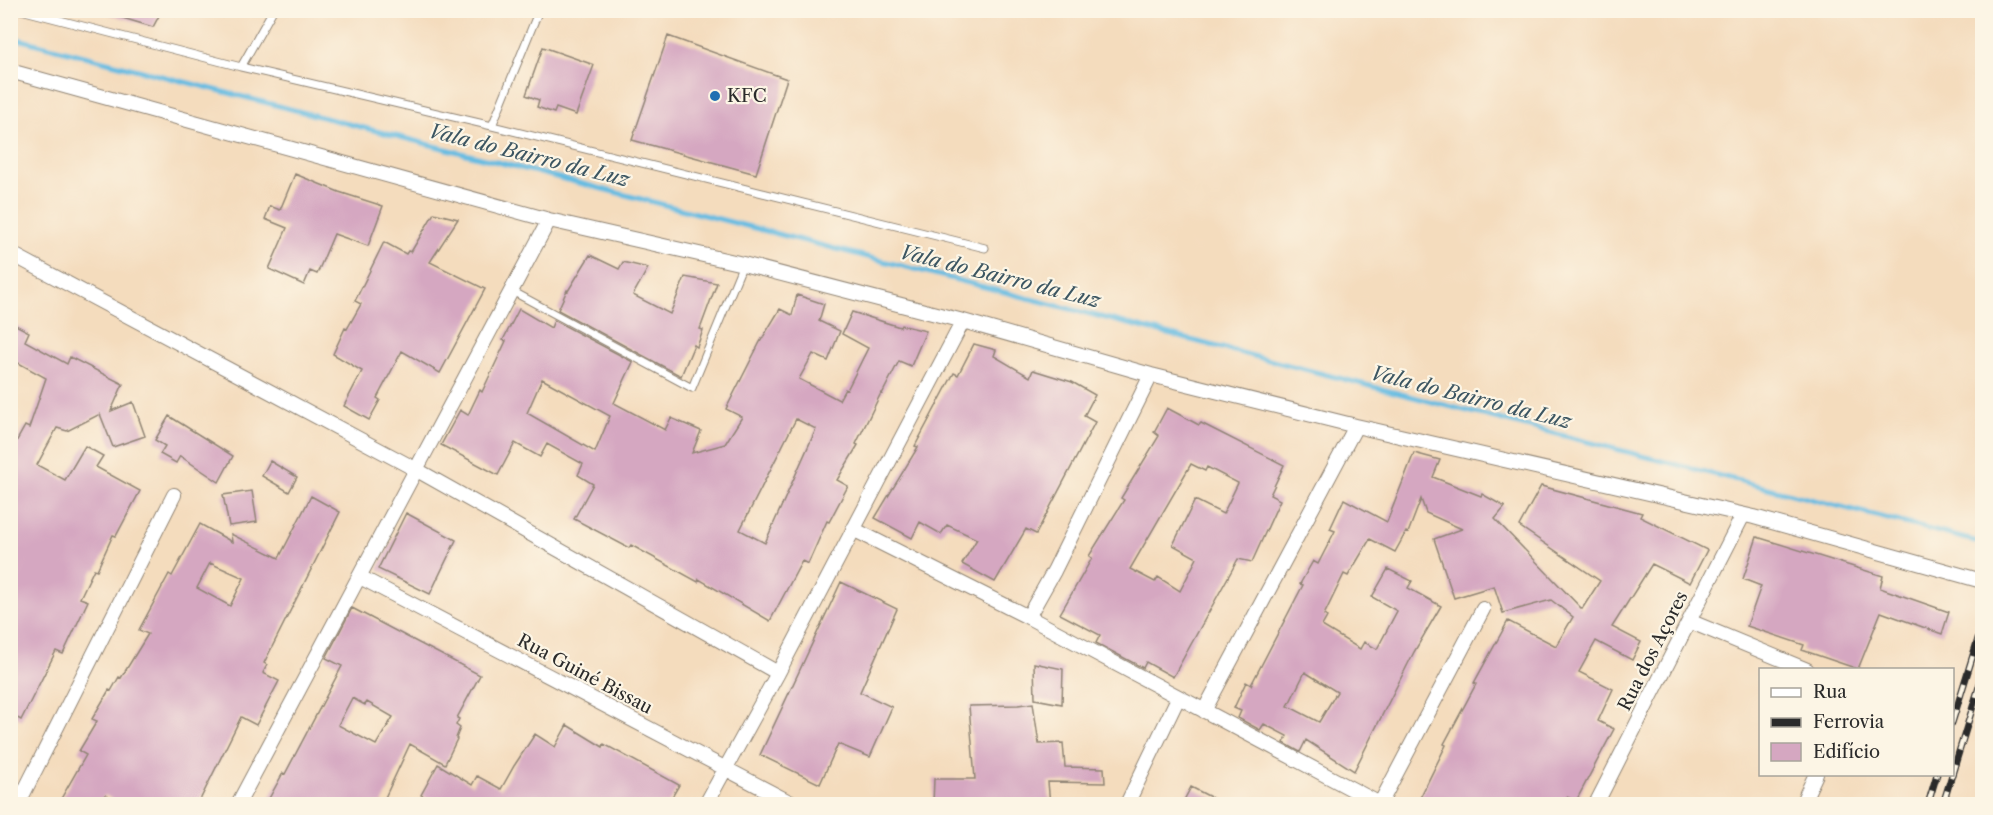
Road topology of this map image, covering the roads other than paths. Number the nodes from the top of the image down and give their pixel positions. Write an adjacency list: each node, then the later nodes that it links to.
1 (21, 10): 4 (lane)
2 (273, 10): 4 (lane)
3 (539, 10): 6 (lane)
4 (241, 67): 6 (lane)
5 (10, 71): 7 (street)
6 (492, 126): 8 (lane)
7 (549, 220): 10 (street); 11 (street)
8 (985, 248)
9 (10, 253): 15 (street)
10 (742, 264): 11 (lane); 12 (street)
11 (512, 291): 15 (street)
12 (963, 321): 13 (street); 18 (street)
13 (1151, 375): 14 (street); 22 (street)
14 (1356, 426): 17 (street); 27 (street)
15 (417, 470): 19 (street); 25 (street)
16 (174, 495): 30 (street)
17 (1743, 515): 20 (street); 23 (street, Rua dos Açores)
18 (853, 529): 22 (street); 25 (street)
19 (360, 577): 28 (street, Rua Guiné Bissau); 31 (street)
20 (1983, 581)
21 (1483, 609): 35 (street)
22 (1028, 617): 26 (street)
23 (1689, 621): 24 (street); 36 (street, Rua dos Açores)
24 (1805, 668)
25 (778, 673): 28 (street)
26 (1178, 698): 27 (street); 34 (street)
27 (1204, 711): 35 (street)
28 (727, 768): 32 (street); 33 (street, Rua Guiné Bissau)
29 (1815, 776): 37 (street)
30 (18, 804)
31 (238, 804)
32 (706, 804)
33 (793, 804)
34 (1126, 804)
35 (1380, 804)
36 (1596, 804)
37 (1802, 804)

